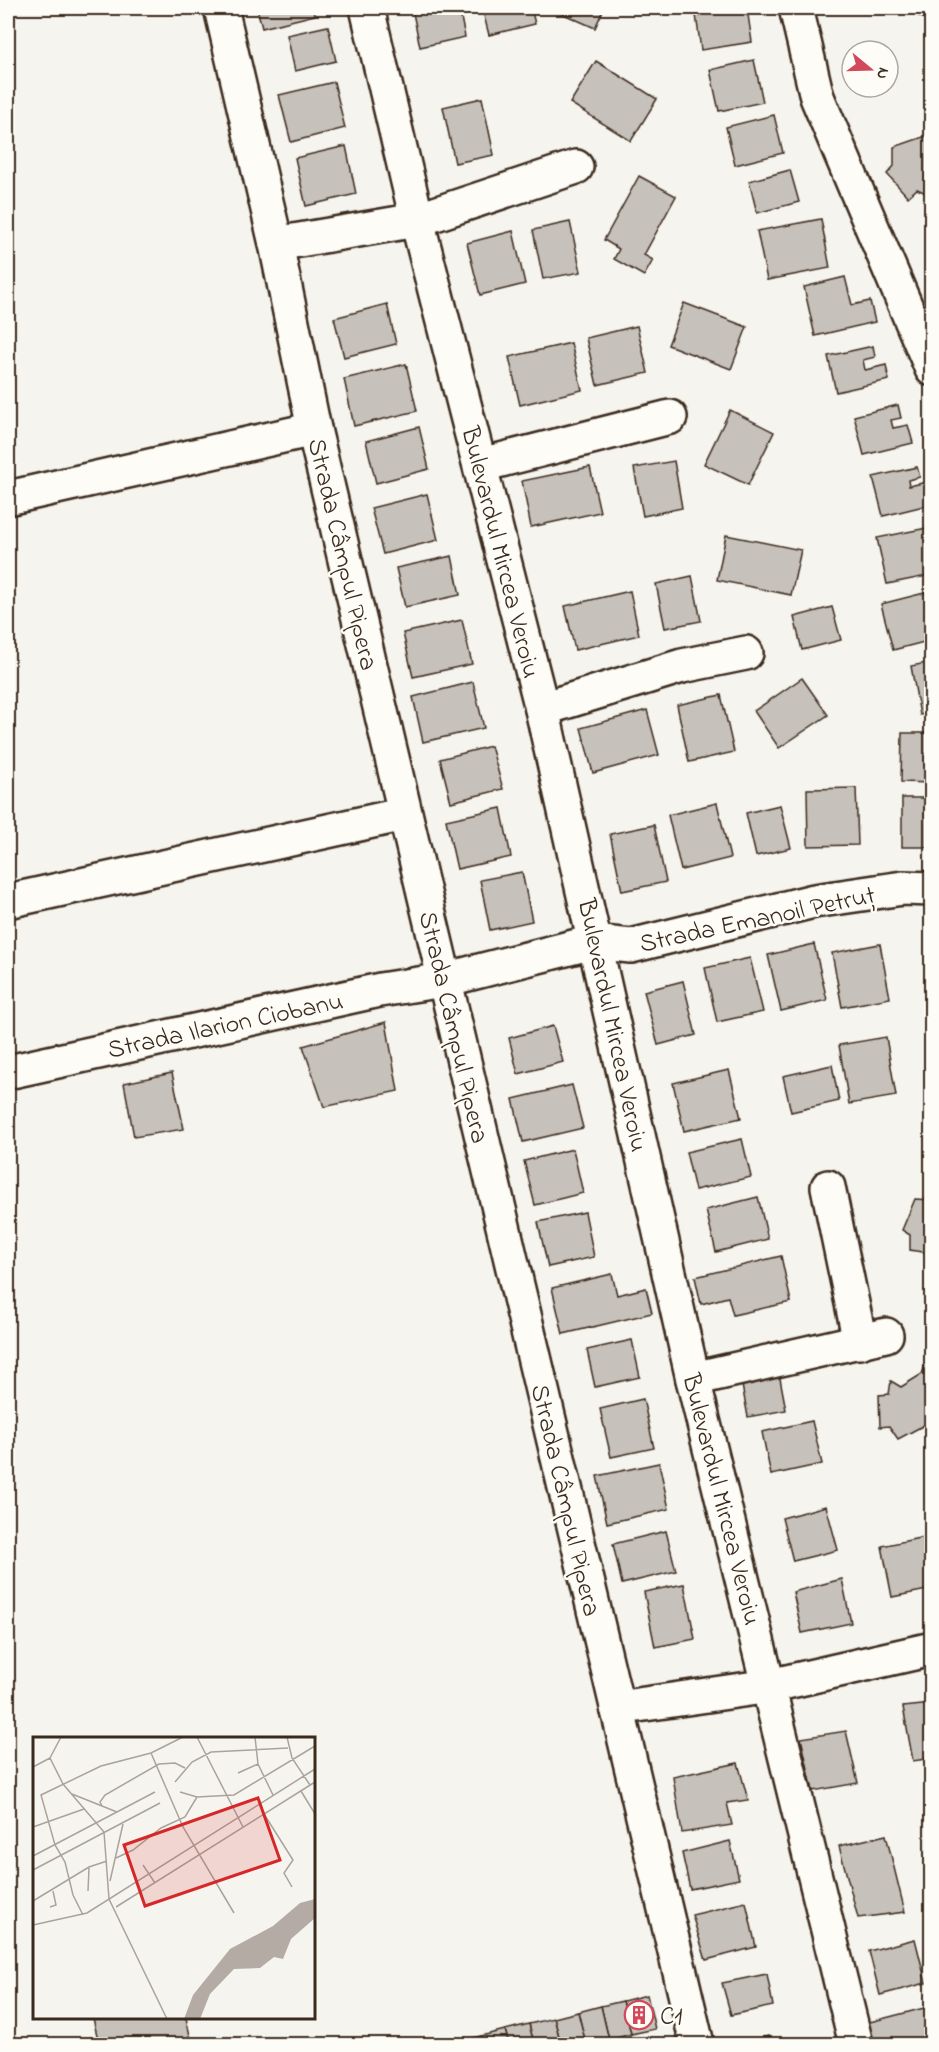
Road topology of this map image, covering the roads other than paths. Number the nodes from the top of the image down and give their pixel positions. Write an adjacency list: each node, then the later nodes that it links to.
1 (221, 8): 6 (street, Strada Câmpul Pipera)
2 (368, 8): 5 (street, Bulevardul Mircea Veroiu)
3 (796, 8): 7 (street)
4 (576, 167): 5 (street)
5 (417, 220): 6 (street); 10 (street, Bulevardul Mircea Veroiu)
6 (276, 244): 9 (street, Strada Câmpul Pipera)
7 (932, 369)
8 (670, 417): 10 (street)
9 (314, 429): 11 (street); 14 (street, Strada Câmpul Pipera)
10 (481, 465): 13 (street, Bulevardul Mircea Veroiu)
11 (8, 498)
12 (746, 653): 13 (street)
13 (542, 709): 17 (street, Bulevardul Mircea Veroiu)
14 (405, 814): 16 (street); 18 (street, Strada Câmpul Pipera)
15 (932, 888): 17 (street, Strada Emanoil Petruț)
16 (8, 901)
17 (593, 942): 18 (street, Strada Emanoil Petruț); 21 (street, Bulevardul Mircea Veroiu)
18 (444, 980): 19 (street, Strada Ilarion Ciobanu); 24 (street, Strada Câmpul Pipera)
19 (8, 1072)
20 (828, 1187): 21 (street)
21 (693, 1379): 23 (street, Bulevardul Mircea Veroiu)
22 (932, 1649): 23 (street)
23 (769, 1686): 24 (street); 26 (street, Bulevardul Mircea Veroiu)
24 (617, 1708): 25 (street, Strada Câmpul Pipera)
25 (697, 2044)
26 (856, 2044)

